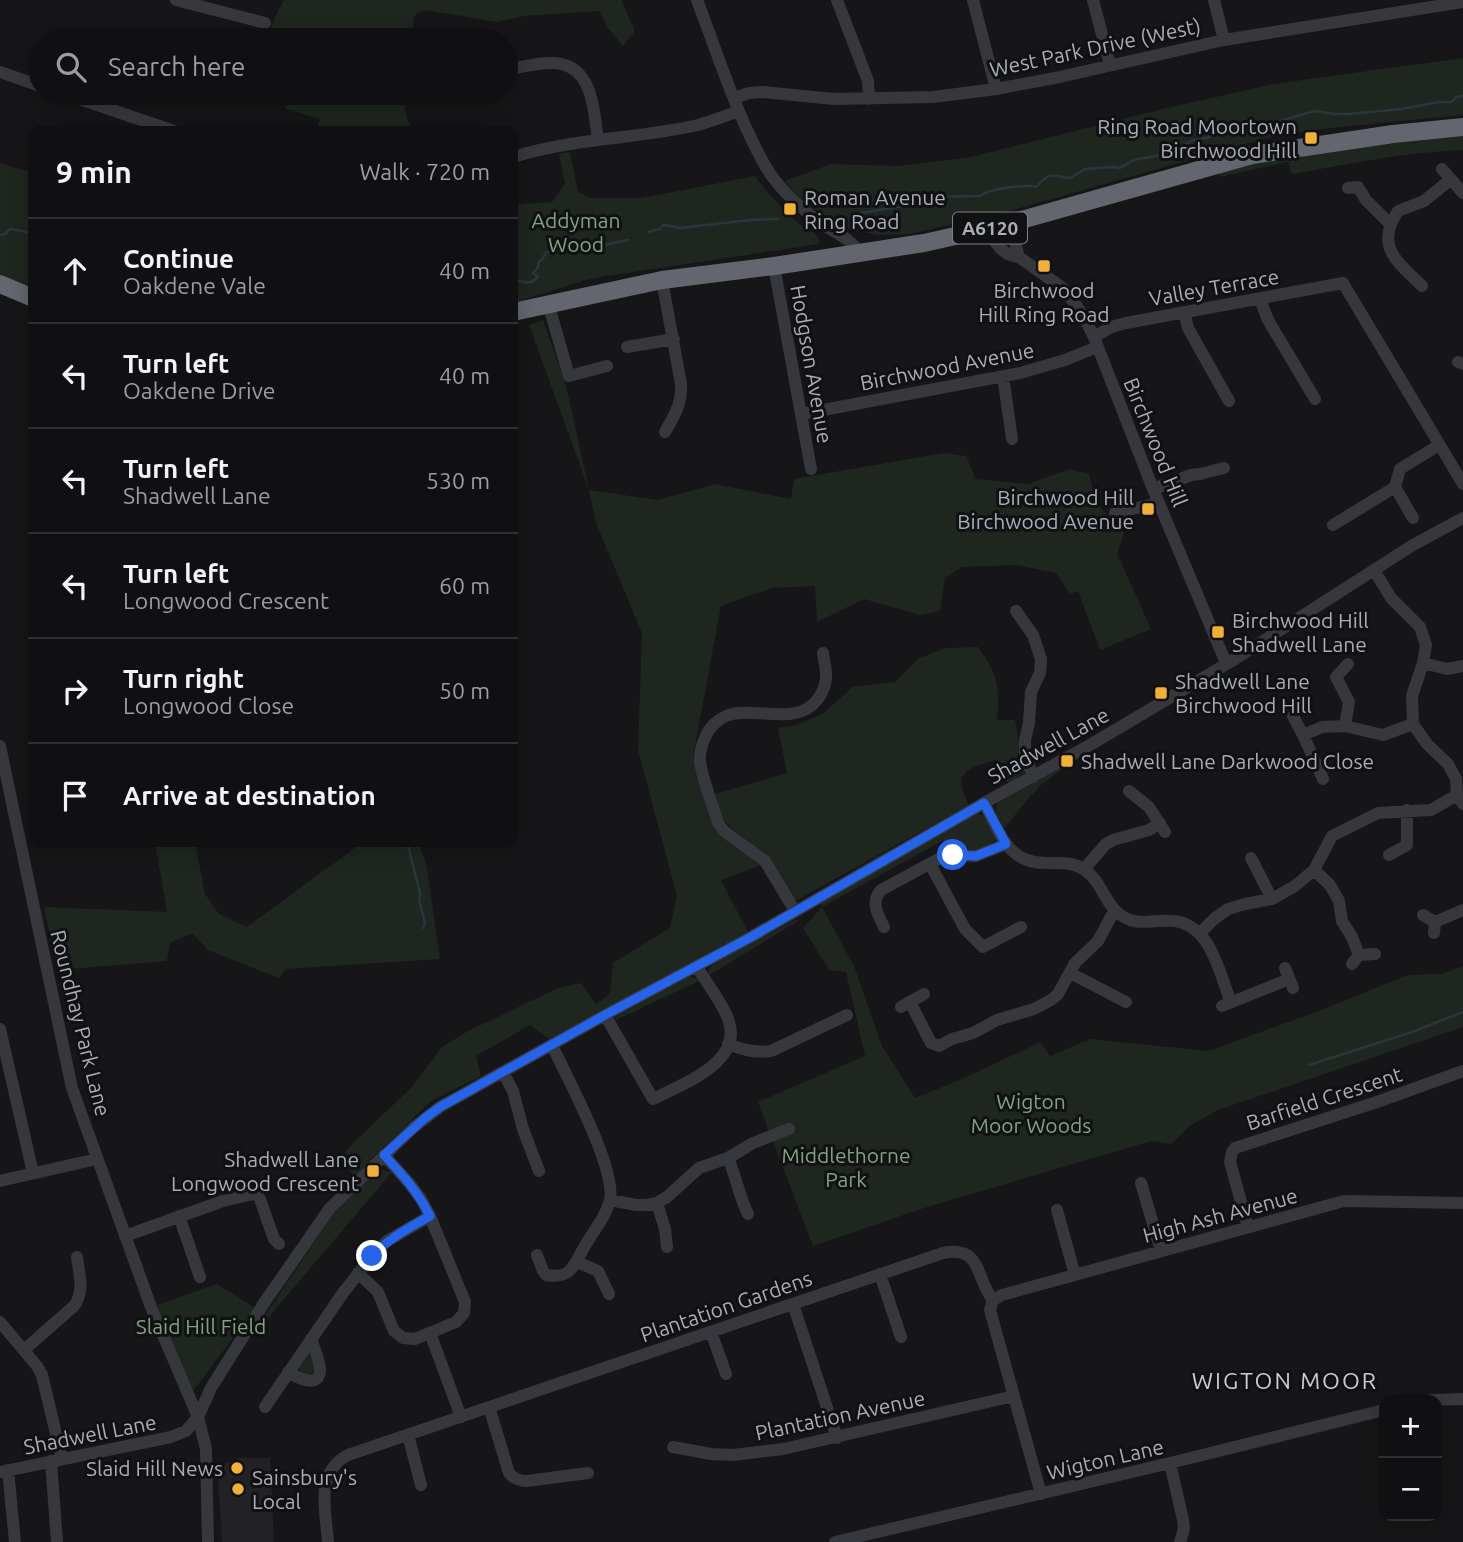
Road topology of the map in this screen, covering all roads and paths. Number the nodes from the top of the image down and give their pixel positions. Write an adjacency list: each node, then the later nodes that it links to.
1 (176, 0): 9 (street)
2 (697, 0): 16 (street)
3 (837, 0): 17 (street)
4 (973, 0): 15 (street)
5 (1093, 0): 11 (street)
6 (1214, 0): 10 (street)
7 (1463, 2): 8 (street, West Park Drive (West))
8 (1397, 6): 10 (street, West Park Drive (West))
9 (265, 23)
10 (1224, 40): 11 (street, West Park Drive (West))
11 (1110, 65): 15 (street, West Park Drive (West))
12 (518, 67): 22 (street)
13 (0, 72): 14 (street)
14 (28, 82)
15 (996, 89): 17 (street, West Park Drive (West))
16 (734, 98): 17 (street, West Park Drive (West)); 19 (street)
17 (869, 99)
18 (97, 105): 20 (street)
19 (739, 111): 22 (street); 29 (street)
20 (159, 126)
21 (1463, 127): 26 (highway, A6120)
22 (598, 139): 23 (street)
23 (518, 155)
24 (1348, 188): 27 (street)
25 (1463, 193): 27 (street)
26 (1010, 224): 28 (highway, A6120); 32 (street)
27 (1391, 225): 36 (street)
28 (989, 229): 30 (highway, A6120); 32 (street, Birchwood Hill)
29 (835, 233): 30 (street); 31 (street)
30 (859, 253): 31 (highway, A6120)
31 (835, 257): 33 (highway, A6120)
32 (1019, 257): 44 (street, Birchwood Hill)
33 (775, 266): 34 (highway, A6120); 50 (street, Hodgson Avenue)
34 (662, 280): 40 (highway, A6120); 43 (street)
35 (0, 284): 38 (highway)
36 (1422, 286)
37 (0, 293): 38 (highway)
38 (28, 296)
39 (1260, 299): 42 (street, Valley Terrace); 48 (street); 53 (street, Valley Terrace)
40 (548, 303): 41 (highway, A6120); 46 (street)
41 (518, 311)
42 (1184, 312): 44 (street, Valley Terrace); 49 (street)
43 (674, 339): 45 (street); 51 (street)
44 (1096, 342): 47 (street, Birchwood Avenue); 58 (street, Birchwood Hill)
45 (627, 347)
46 (607, 366)
47 (1003, 376): 50 (street, Birchwood Avenue); 52 (street)
48 (1315, 399)
49 (1229, 401)
50 (802, 414): 55 (street, Hodgson Avenue)
51 (665, 432)
52 (1012, 439)
53 (1438, 445): 56 (street); 57 (street)
54 (1218, 466): 58 (street)
55 (811, 470)
56 (1463, 484)
57 (1395, 487): 62 (street); 63 (street)
58 (1153, 489): 59 (street, Birchwood Hill)
59 (1159, 503): 60 (street); 67 (street, Birchwood Hill)
60 (1115, 513)
61 (1463, 517): 64 (street, Shadwell Lane)
62 (1413, 518)
63 (1333, 525)
64 (1374, 570): 67 (street, Shadwell Lane); 68 (street)
65 (1016, 611): 76 (street)
66 (823, 653): 89 (street)
67 (1226, 663): 76 (street, Shadwell Lane)
68 (1423, 663): 70 (street); 72 (street)
69 (1348, 664): 73 (street)
70 (1463, 666)
71 (1293, 716): 74 (street)
72 (1413, 724): 73 (street); 79 (street)
73 (1345, 726): 74 (street)
74 (1303, 735): 77 (street)
75 (0, 746): 113 (street, Roundhay Park Lane)
76 (1033, 777): 80 (street, Shadwell Lane)
77 (1323, 779)
78 (1129, 791): 86 (street)
79 (1460, 800): 81 (street)
80 (984, 803): 82 (street); 89 (street, Shadwell Lane)
81 (1407, 810): 83 (street); 87 (street)
82 (1006, 844): 85 (street); 86 (street)
83 (1389, 855)
84 (1251, 858): 88 (street)
85 (930, 864): 93 (street); 94 (street)
86 (1084, 869): 91 (street)
87 (1314, 870): 88 (street); 96 (street)
88 (1272, 899): 95 (street)
89 (804, 910): 97 (street, Shadwell Lane)
90 (1463, 910): 92 (street)
91 (1114, 911): 95 (street); 98 (street)
92 (1423, 915)
93 (884, 927)
94 (1021, 927)
95 (1200, 933): 99 (street)
96 (1375, 954)
97 (697, 967): 102 (street, Shadwell Lane); 105 (street)
98 (1070, 973): 100 (street); 101 (street)
99 (1289, 978)
100 (924, 994)
101 (1125, 1002)
102 (605, 1015): 105 (street); 106 (street, Shadwell Lane)
103 (847, 1015): 105 (street)
104 (0, 1029): 109 (street)
105 (728, 1044)
106 (552, 1045): 108 (street, Shadwell Lane); 118 (street)
107 (1463, 1071): 125 (street, Barfield Crescent)
108 (503, 1072): 111 (street, Shadwell Lane); 114 (street)
109 (6, 1086): 115 (street)
110 (789, 1129): 112 (street)
111 (384, 1155): 124 (street); 149 (street, Shadwell Lane)
112 (728, 1158): 119 (street); 122 (street)
113 (97, 1159): 115 (street); 126 (street, Roundhay Park Lane)
114 (539, 1171)
115 (33, 1173): 116 (street)
116 (0, 1181)
117 (1142, 1183): 129 (street)
118 (610, 1200): 119 (street); 132 (street)
119 (657, 1202): 128 (street)
120 (1463, 1203): 125 (street, High Ash Avenue)
121 (1056, 1210): 135 (street)
122 (748, 1214)
123 (179, 1216): 126 (street); 127 (street); 136 (street)
124 (430, 1216): 133 (street); 141 (street)
125 (1248, 1227): 129 (street, High Ash Avenue)
126 (125, 1236): 148 (street, Roundhay Park Lane)
127 (279, 1244)
128 (667, 1247)
129 (1161, 1251): 135 (street, High Ash Avenue)
130 (537, 1255): 132 (street)
131 (76, 1257): 145 (street)
132 (577, 1262): 137 (street)
133 (358, 1273): 141 (street); 144 (street)
134 (880, 1274): 138 (street, Plantation Gardens); 139 (street, Plantation Gardens); 143 (street)
135 (1075, 1275): 138 (street, High Ash Avenue)
136 (200, 1277)
137 (609, 1294)
138 (993, 1300): 150 (street, Plantation Gardens)
139 (793, 1304): 142 (street, Plantation Gardens); 159 (street)
140 (0, 1322): 145 (street)
141 (430, 1332): 157 (street)
142 (711, 1332): 147 (street); 154 (street, Plantation Gardens)
143 (901, 1337)
144 (311, 1339): 146 (street); 146 (street)
145 (24, 1350): 161 (street)
146 (288, 1372): 153 (street)
147 (726, 1374)
148 (184, 1386): 149 (street); 156 (street, Roundhay Park Lane)
149 (211, 1388): 156 (street, Shadwell Lane)
150 (1014, 1396): 159 (street, Plantation Avenue); 166 (street, Plantation Gardens)
151 (1463, 1399): 152 (street)
152 (1442, 1400)
153 (265, 1407)
154 (489, 1407): 157 (street, Plantation Gardens); 164 (street)
155 (1379, 1411): 162 (street, Wigton Lane)
156 (198, 1417): 161 (street, Shadwell Lane); 169 (street, Roundhay Park Lane)
157 (461, 1417): 158 (street, Plantation Gardens)
158 (408, 1435): 165 (street); 170 (street, Plantation Gardens)
159 (837, 1438): 160 (street, Plantation Avenue)
160 (673, 1447)
161 (57, 1460): 163 (street, Shadwell Lane); 168 (street)
162 (1170, 1463): 166 (street, Wigton Lane); 172 (street)
163 (4, 1471): 167 (street)
164 (588, 1473)
165 (421, 1485)
166 (1041, 1494): 171 (street, Wigton Lane)
167 (15, 1542)
168 (57, 1542)
169 (208, 1542)
170 (328, 1542)
171 (835, 1542)
172 (1180, 1542)

